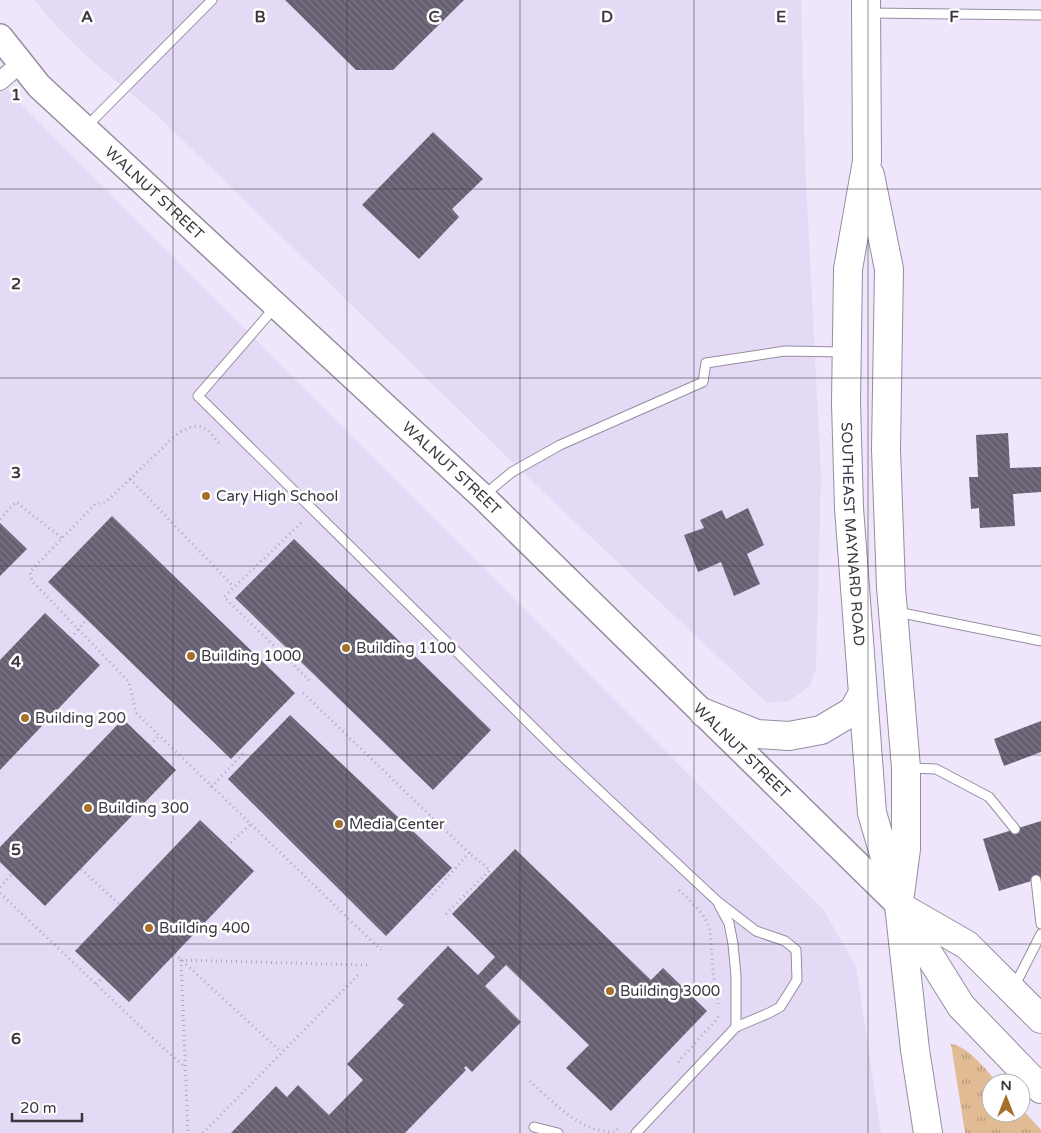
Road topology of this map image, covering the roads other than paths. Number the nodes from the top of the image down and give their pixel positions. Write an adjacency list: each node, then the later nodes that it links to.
1 (212, 0): 7 (lane)
2 (866, 6): 3 (lane); 8 (main road, SOUTHEAST MAYNARD ROAD)
3 (1041, 15)
4 (0, 37): 5 (main road, WALNUT STREET)
5 (21, 63): 6 (street); 7 (main road, WALNUT STREET)
6 (0, 81)
7 (85, 128): 9 (main road, WALNUT STREET)
8 (867, 161): 10 (main road, SOUTHEAST MAYNARD ROAD); 12 (main road, SOUTHEAST MAYNARD ROAD)
9 (276, 305): 11 (main road, WALNUT STREET); 19 (lane)
10 (847, 352): 11 (lane); 14 (main road, SOUTHEAST MAYNARD ROAD)
11 (483, 497): 15 (main road, WALNUT STREET)
12 (893, 611): 13 (lane); 16 (main road, SOUTHEAST MAYNARD ROAD)
13 (1041, 641)
14 (862, 694): 15 (main road); 20 (main road, SOUTHEAST MAYNARD ROAD)
15 (704, 713): 20 (main road, WALNUT STREET)
16 (906, 768): 17 (lane); 20 (main road, SOUTHEAST MAYNARD ROAD)
17 (1016, 829)
18 (1036, 880): 21 (lane)
19 (717, 901): 25 (lane); 25 (lane)
20 (899, 905): 23 (main road, WALNUT STREET); 26 (main road, WALNUT STREET); 30 (main road, SOUTHEAST MAYNARD ROAD)
21 (1041, 924)
22 (1041, 934): 23 (lane)
23 (1013, 991): 24 (main road, WALNUT STREET)
24 (1041, 1019)
25 (736, 1027): 29 (lane)
26 (1041, 1089)
27 (534, 1127): 28 (lane)
28 (558, 1133)
29 (636, 1133)
30 (928, 1133)

